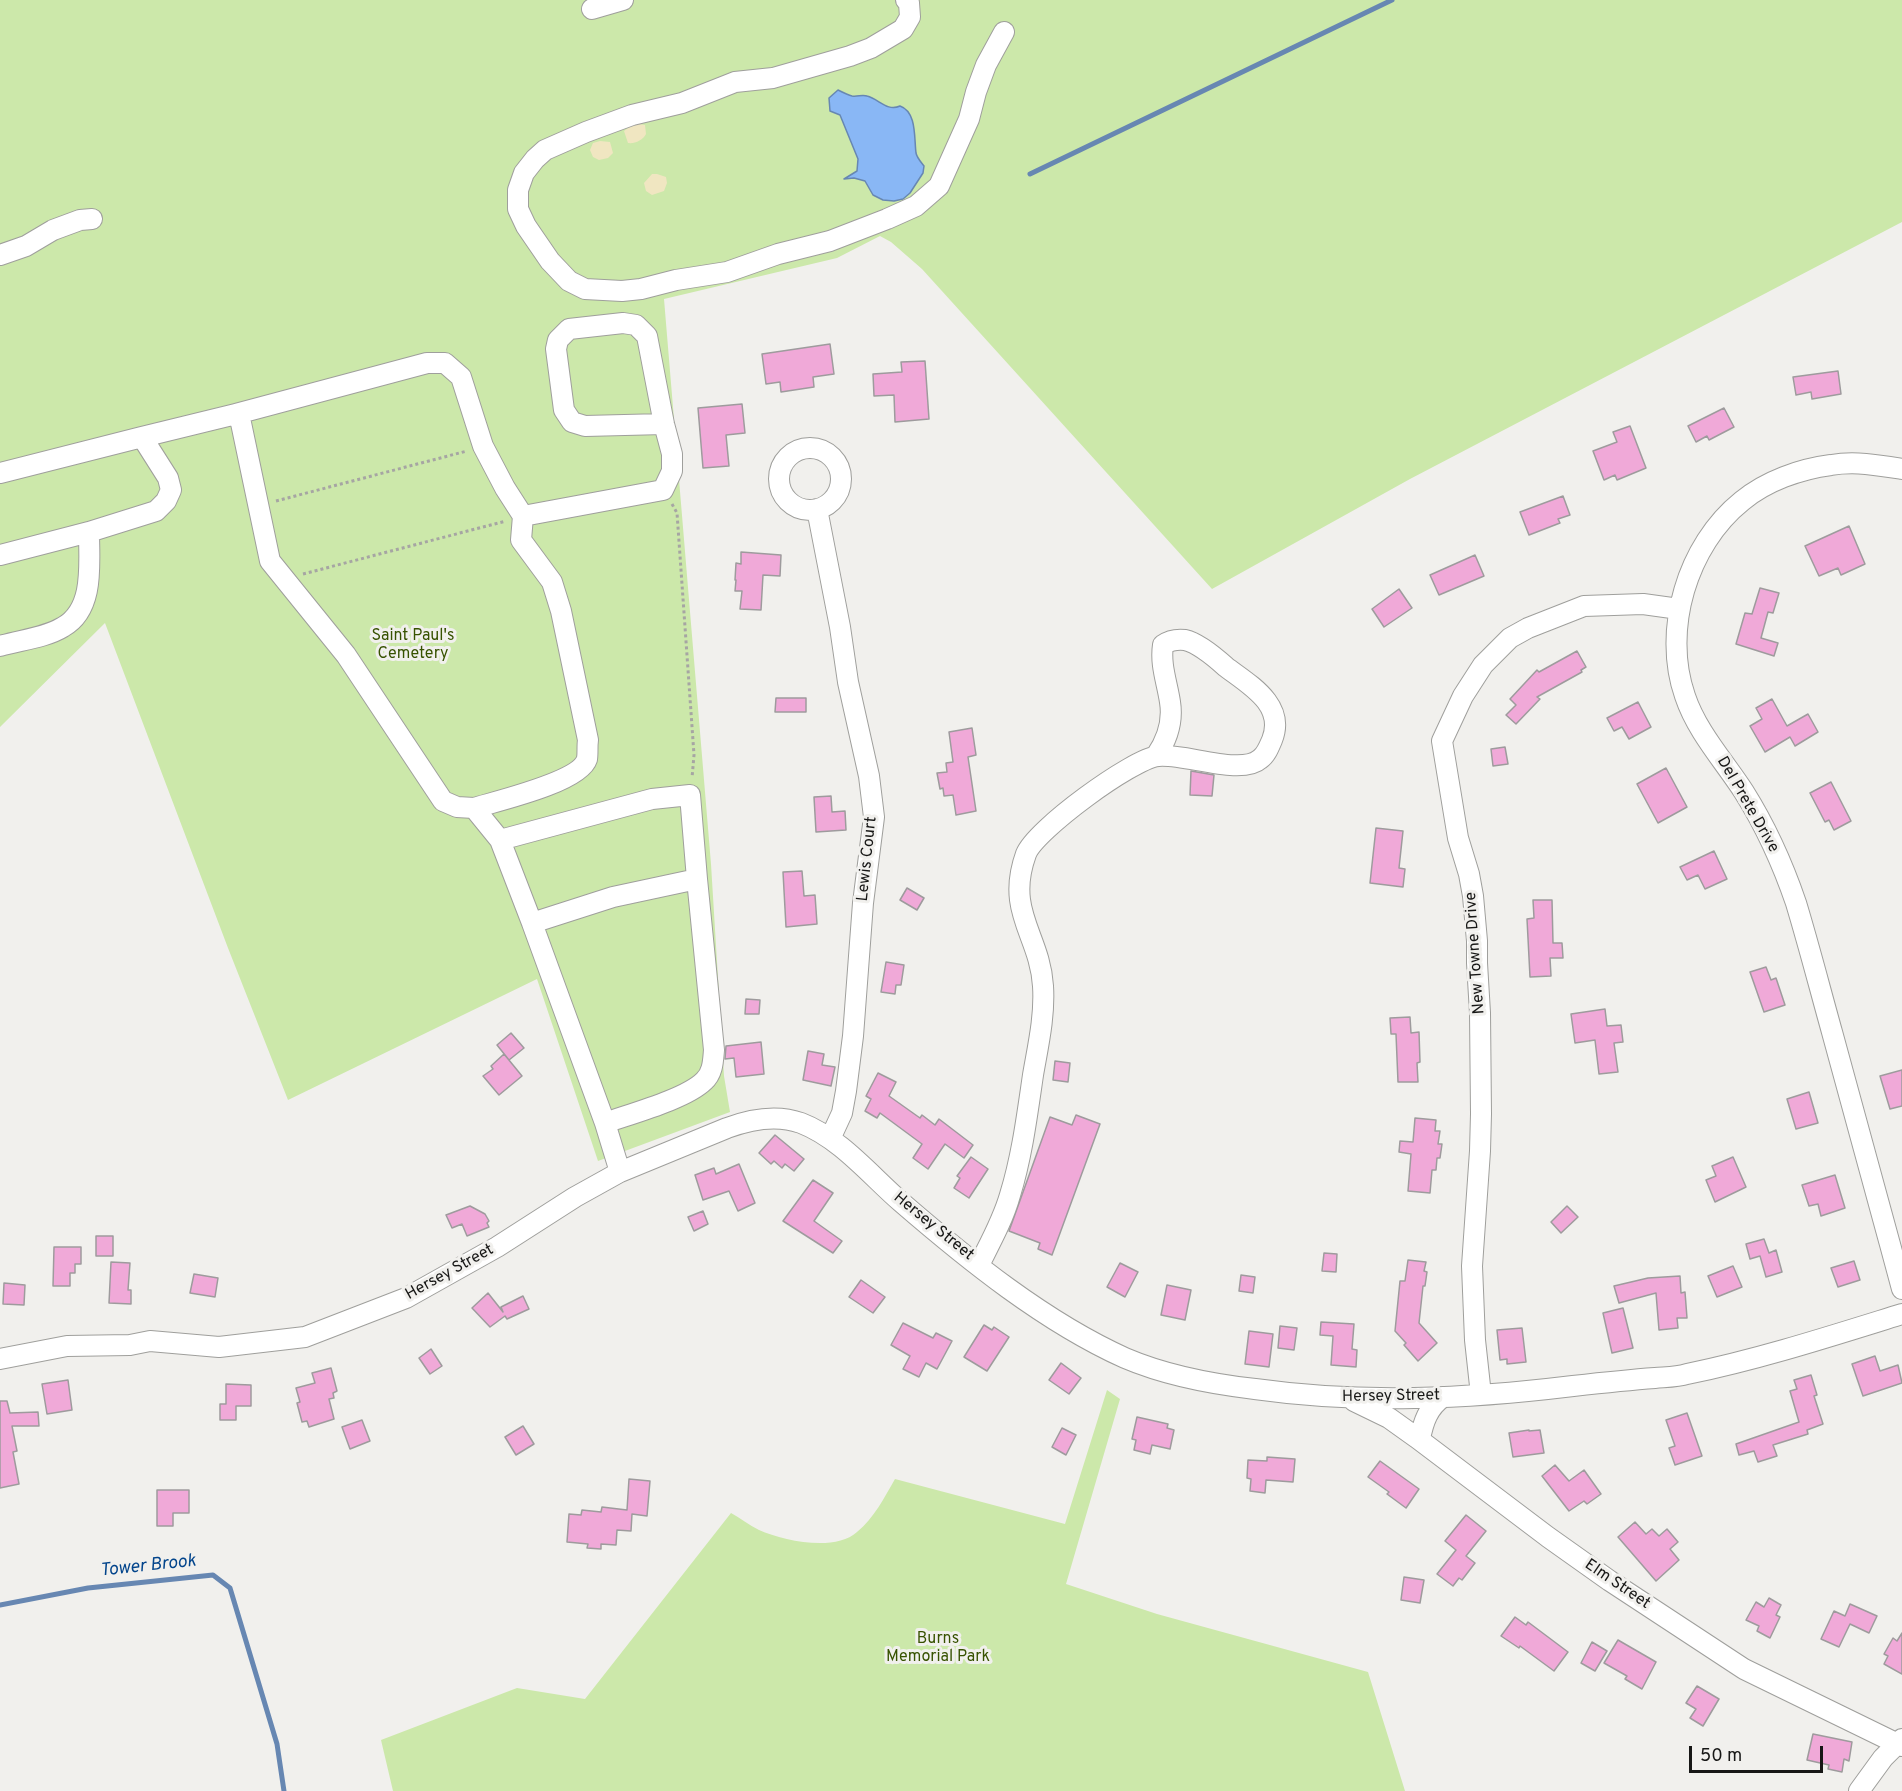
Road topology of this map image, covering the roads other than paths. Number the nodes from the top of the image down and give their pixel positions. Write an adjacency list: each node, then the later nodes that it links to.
1 (623, 0): 3 (street)
2 (906, 0): 4 (street)
3 (592, 9)
4 (1004, 32)
5 (92, 219): 6 (street)
6 (0, 255)
7 (236, 414): 9 (street); 13 (street); 19 (street)
8 (664, 423): 8 (street); 13 (street)
9 (142, 437): 11 (street); 14 (street)
10 (1902, 469): 16 (street, Del Prete Drive)
11 (0, 473)
12 (817, 509): 24 (street, Lewis Court)
13 (523, 516): 19 (street)
14 (88, 532): 15 (street); 17 (street)
15 (0, 555)
16 (1679, 609): 27 (street, Del Prete Drive); 30 (street, New Towne Drive)
17 (0, 646)
18 (1156, 756): 18 (street); 26 (street)
19 (474, 808): 20 (street)
20 (500, 840): 21 (street); 22 (street)
21 (697, 879): 22 (street); 23 (street)
22 (532, 923): 23 (street)
23 (605, 1123): 25 (street)
24 (830, 1140): 25 (street, Hersey Street); 26 (street, Hersey Street)
25 (620, 1172): 29 (street, Hersey Street)
26 (979, 1265): 32 (street, Hersey Street)
27 (1902, 1288)
28 (1902, 1314): 30 (street, Hersey Street)
29 (0, 1359)
30 (1481, 1395): 31 (street, Hersey Street)
31 (1443, 1397): 32 (street, Hersey Street); 33 (street)
32 (1349, 1398): 33 (street, Elm Street)
33 (1420, 1439): 34 (street, Elm Street)
34 (1901, 1743): 35 (street)
35 (1859, 1791)

